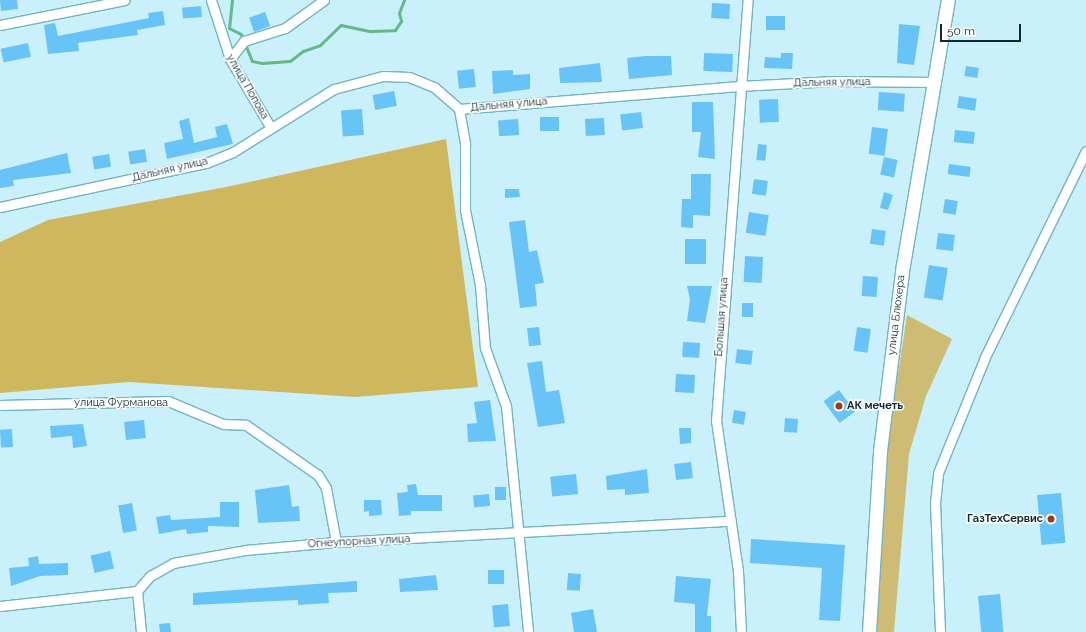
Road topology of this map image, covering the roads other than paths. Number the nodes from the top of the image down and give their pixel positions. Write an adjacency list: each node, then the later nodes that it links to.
1 (125, 0): 6 (street)
2 (211, 0): 7 (street, улица Попова)
3 (324, 0): 7 (street)
4 (748, 0): 9 (street, Большая улица)
5 (948, 0): 8 (main road, улица Блюхера)
6 (0, 25)
7 (230, 60): 11 (street, улица Попова)
8 (934, 82): 9 (street, Дальняя улица); 23 (main road, улица Блюхера)
9 (739, 86): 10 (street, Дальняя улица); 15 (street, Большая улица)
10 (459, 109): 11 (street, Дальняя улица); 16 (street)
11 (271, 128): 13 (street, Дальняя улица)
12 (1086, 151): 24 (street)
13 (0, 207)
14 (0, 405): 17 (street, улица Фурманова)
15 (730, 521): 16 (street, Огнеупорная улица); 22 (street, Большая улица)
16 (521, 534): 17 (street, Огнеупорная улица); 21 (street)
17 (336, 542): 18 (street, Огнеупорная улица)
18 (137, 591): 19 (street); 20 (street)
19 (0, 606)
20 (141, 632)
21 (528, 632)
22 (741, 632)
23 (869, 632)
24 (940, 632)

